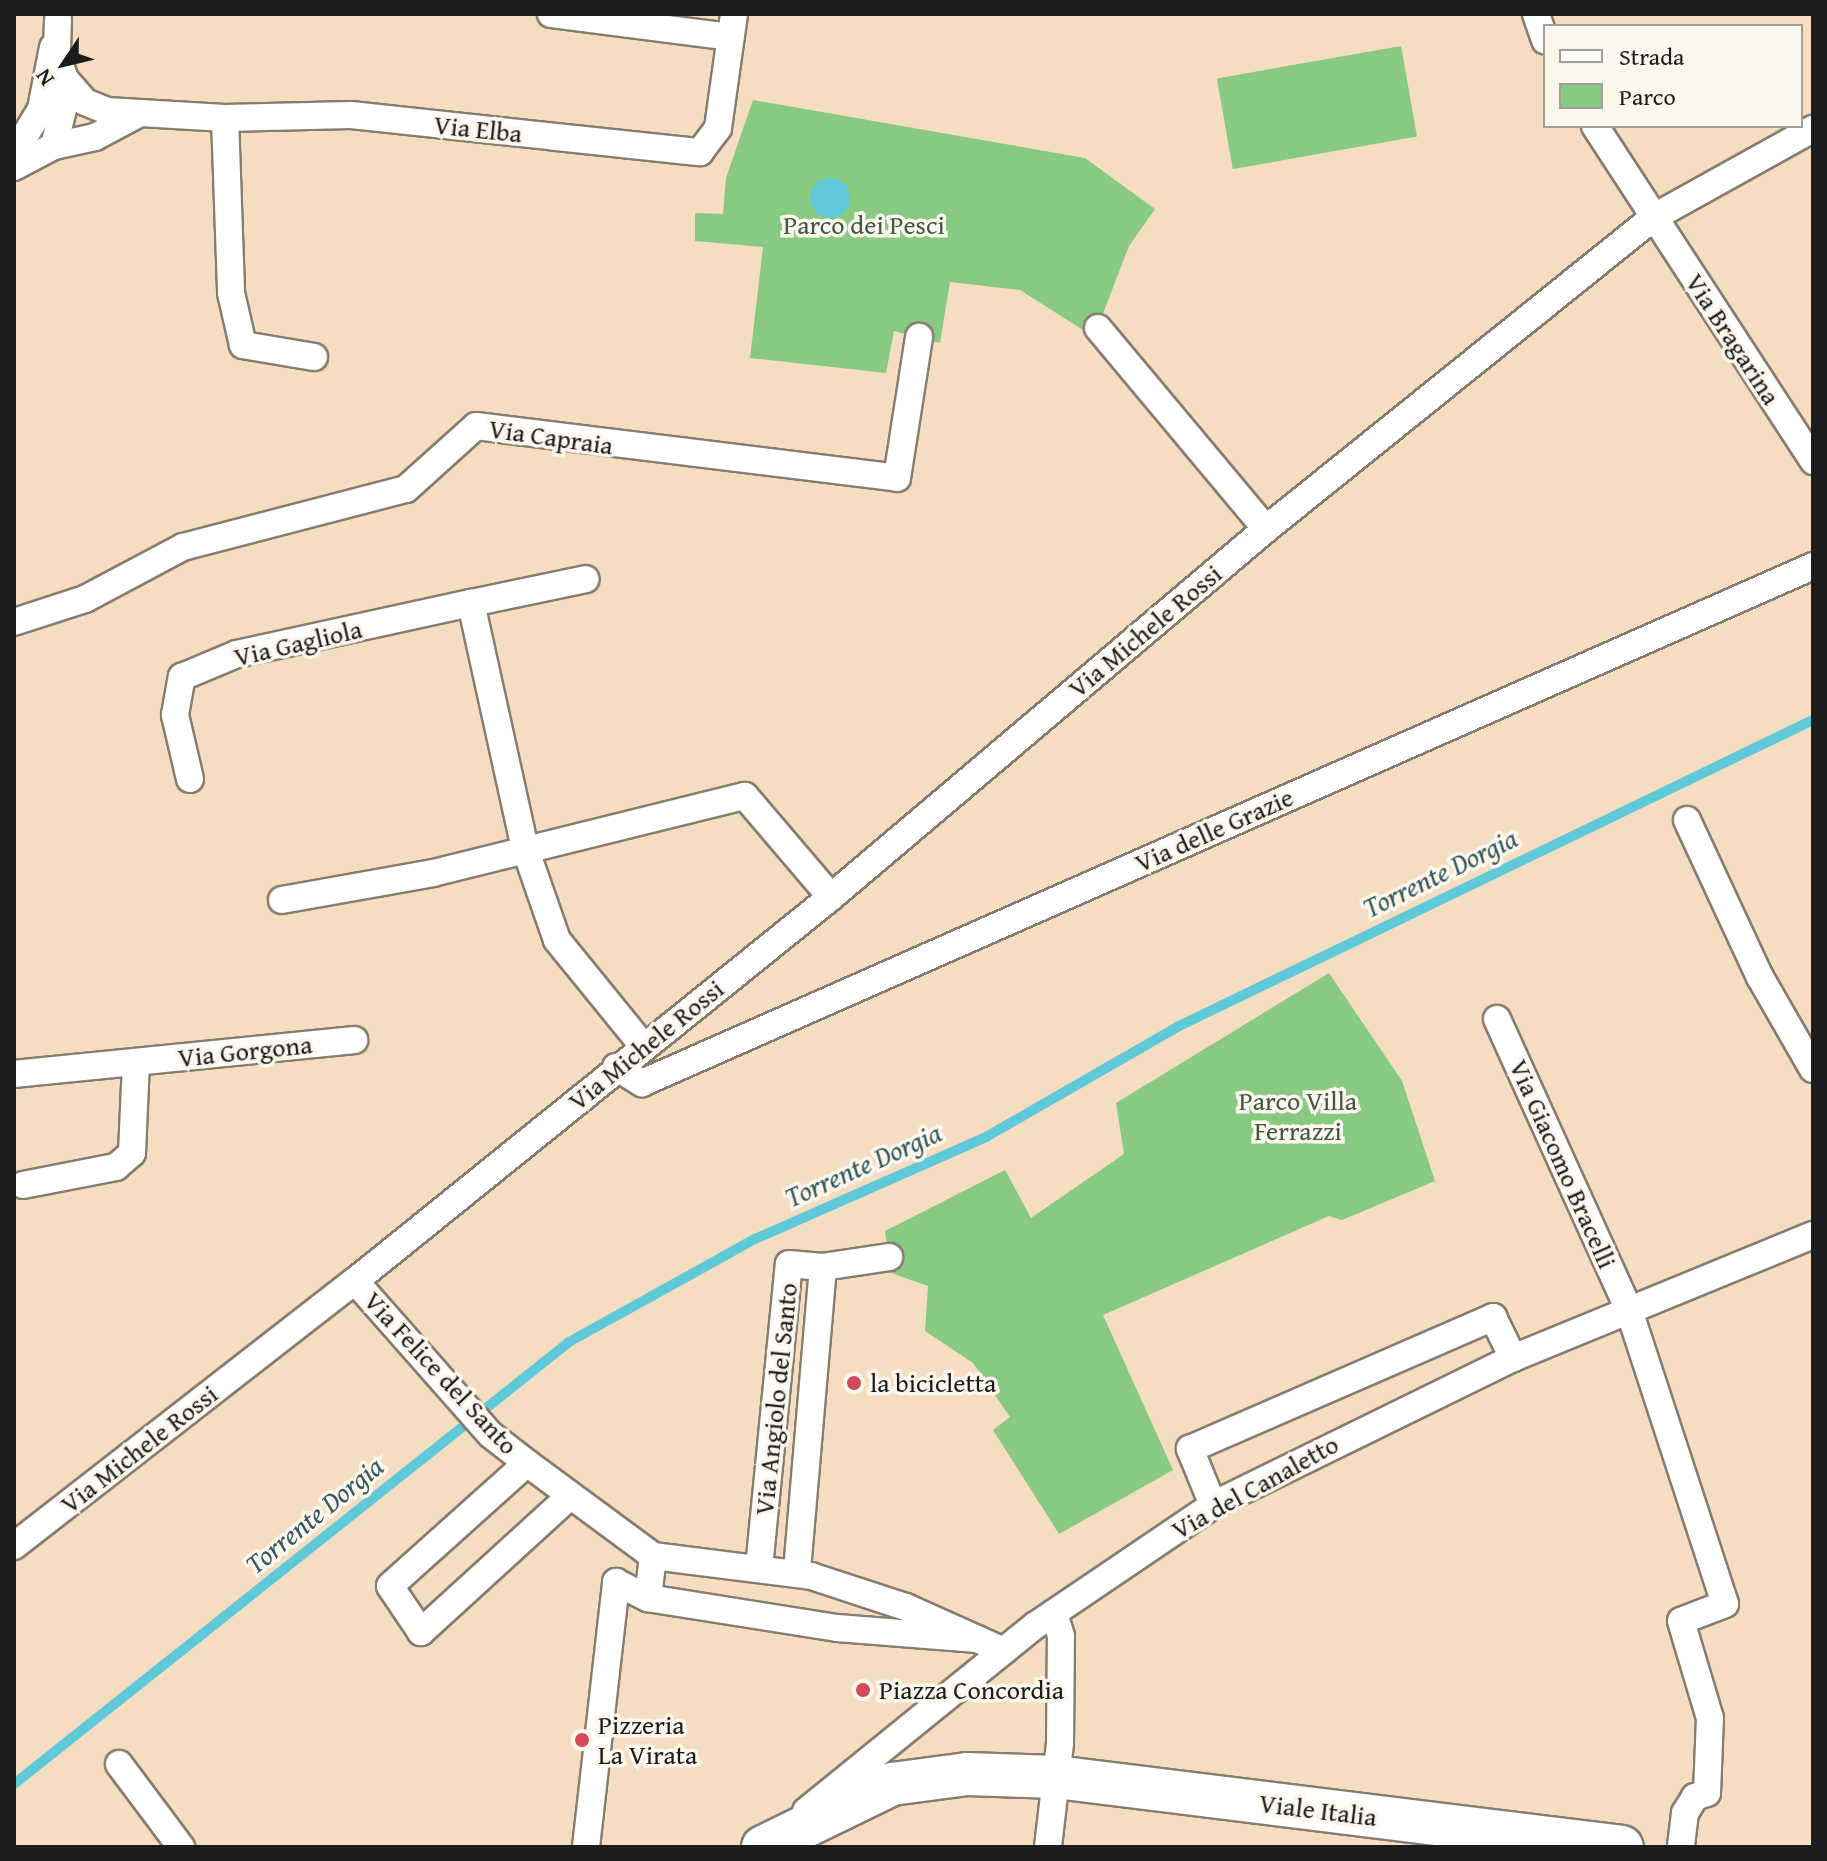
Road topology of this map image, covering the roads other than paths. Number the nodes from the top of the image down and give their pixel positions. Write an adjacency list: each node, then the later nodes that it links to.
1 (551, 14): 4 (street)
2 (1536, 14): 6 (street)
3 (58, 17): 7 (street); 13 (street)
4 (665, 21): 5 (street)
5 (733, 26): 9 (street, Via Elba)
6 (1543, 34)
7 (69, 85): 8 (street, Via Elba); 12 (street)
8 (141, 112): 9 (street, Via Elba); 12 (street)
9 (225, 118): 18 (street)
10 (1596, 128): 15 (street, Via Bragarina)
11 (1813, 129): 15 (street)
12 (54, 146): 14 (street)
13 (14, 154)
14 (14, 167)
15 (1654, 217): 19 (street, Via Bragarina); 20 (street, Via Michele Rossi)
16 (1098, 328): 20 (street)
17 (919, 337): 24 (street, Via Capraia)
18 (314, 357)
19 (1813, 461)
20 (1266, 529): 28 (street, Via Michele Rossi)
21 (1813, 566): 34 (street, Via delle Grazie)
22 (586, 579): 23 (street, Via Gagliola)
23 (471, 603): 25 (street, Via Gagliola); 27 (street)
24 (14, 622)
25 (190, 779)
26 (1687, 820): 35 (street)
27 (525, 848): 28 (street); 29 (street); 32 (street)
28 (831, 897): 32 (street, Via Michele Rossi)
29 (282, 900)
30 (1497, 1019): 42 (street, Via Giacomo Bracelli)
31 (354, 1040): 33 (street, Via Gorgona)
32 (643, 1046): 34 (street, Via Michele Rossi)
33 (136, 1062): 36 (street, Via Gorgona); 37 (street)
34 (616, 1067): 41 (street, Via Michele Rossi)
35 (1813, 1069)
36 (14, 1074)
37 (23, 1185)
38 (1813, 1235): 42 (street, Via del Canaletto)
39 (889, 1257): 40 (street, Via Angiolo del Santo)
40 (823, 1267): 49 (street, Via Angiolo del Santo); 50 (street, Via Angiolo del Santo)
41 (355, 1281): 44 (street, Via Felice del Santo); 47 (street, Via Michele Rossi)
42 (1629, 1310): 43 (street, Via del Canaletto); 62 (street, Via Giacomo Bracelli)
43 (1513, 1358): 46 (street, Via del Canaletto); 46 (street)
44 (527, 1463): 45 (street, Via Felice del Santo); 45 (street, Via Felice del Santo)
45 (570, 1496): 48 (street, Via Felice del Santo)
46 (1213, 1505): 52 (street, Via del Canaletto)
47 (14, 1546)
48 (653, 1556): 49 (street); 51 (street)
49 (759, 1568): 50 (street)
50 (797, 1572): 53 (street)
51 (648, 1598): 53 (street); 58 (street)
52 (1054, 1613): 54 (street, Via del Canaletto); 56 (street)
53 (977, 1639): 54 (street)
54 (1004, 1651): 59 (street, Via del Canaletto)
55 (119, 1764): 57 (street)
56 (1056, 1777): 59 (main road, Viale Italia); 60 (street); 61 (main road, Viale Italia)
57 (181, 1847)
58 (586, 1847)
59 (762, 1847)
60 (1048, 1847)
61 (1622, 1847)
62 (1681, 1847)

